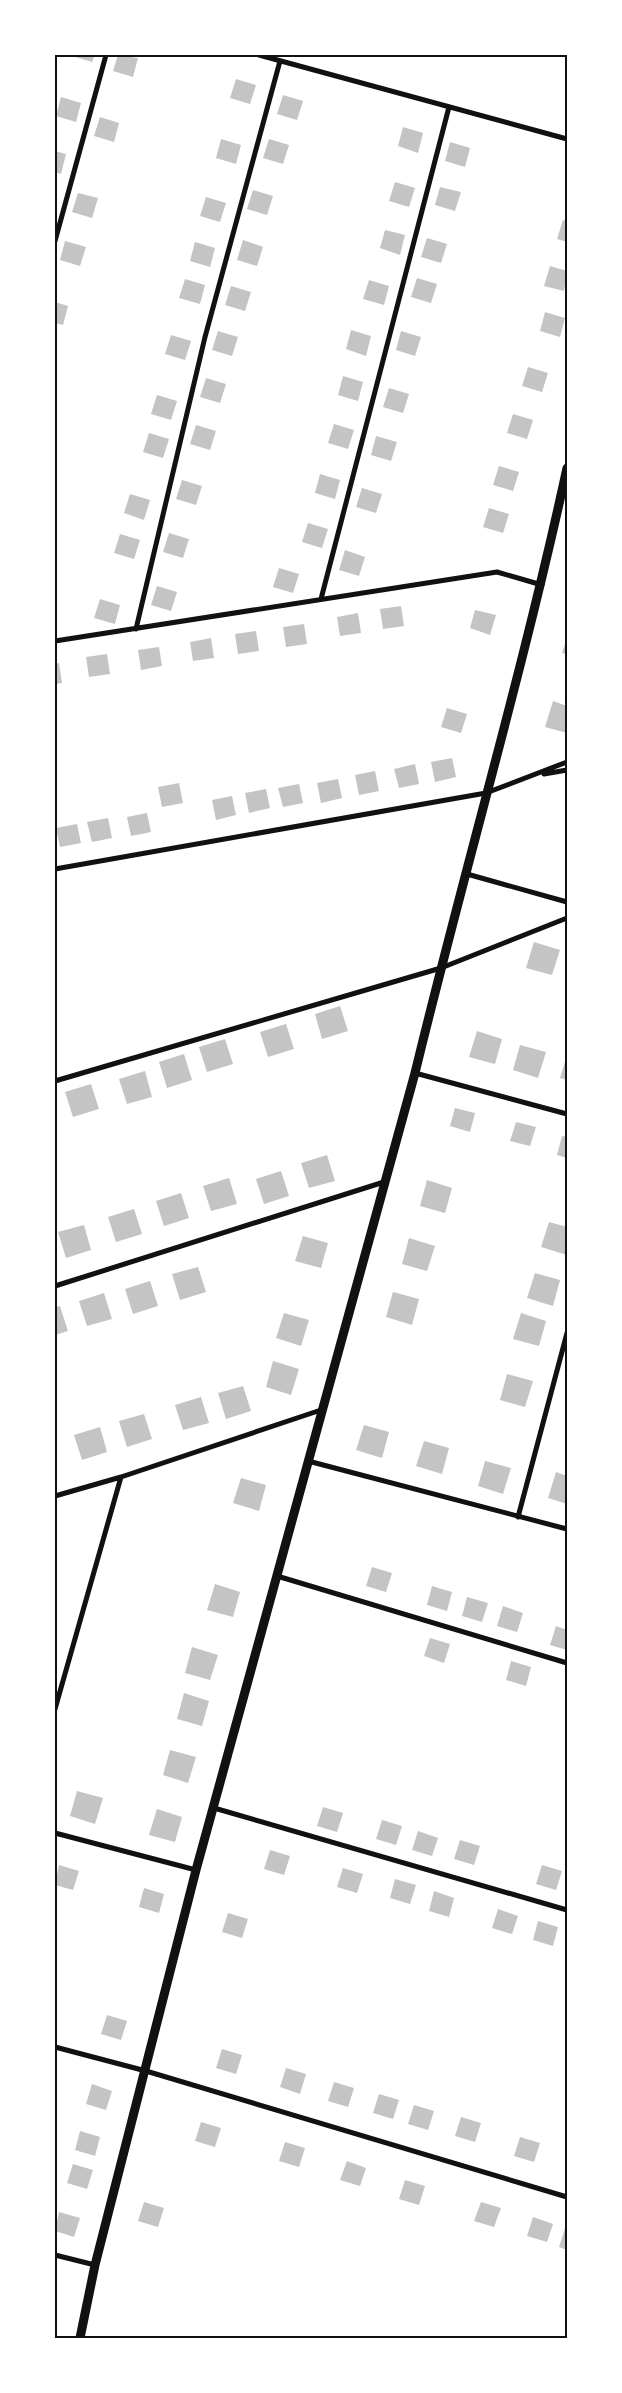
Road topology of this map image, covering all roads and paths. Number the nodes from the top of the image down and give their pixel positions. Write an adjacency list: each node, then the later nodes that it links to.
1 (106, 55): 6 (street)
2 (259, 55): 3 (street)
3 (280, 61): 4 (street); 10 (street)
4 (448, 107): 5 (street); 9 (street)
5 (567, 139)
6 (55, 241)
7 (567, 468): 8 (street)
8 (542, 585): 9 (street); 15 (street)
9 (321, 600): 10 (street)
10 (136, 629): 11 (street)
11 (55, 642)
12 (567, 762): 14 (street)
13 (567, 770): 14 (street)
14 (534, 776): 15 (street)
15 (486, 793): 16 (street); 17 (street)
16 (55, 869)
17 (466, 874): 18 (street); 20 (street)
18 (567, 902)
19 (567, 918): 20 (street)
20 (440, 968): 21 (street); 22 (street)
21 (415, 1073): 23 (street); 24 (street)
22 (55, 1081)
23 (567, 1114)
24 (384, 1182): 25 (street); 27 (street)
25 (55, 1286)
26 (567, 1333): 31 (street)
27 (325, 1408): 28 (street); 29 (street)
28 (308, 1461): 31 (street); 33 (street)
29 (121, 1477): 30 (street); 35 (street)
30 (55, 1496)
31 (518, 1516): 32 (street)
32 (567, 1529)
33 (277, 1576): 34 (street); 36 (street)
34 (567, 1663)
35 (55, 1709)
36 (214, 1808): 38 (street); 39 (street)
37 (55, 1833): 38 (street)
38 (196, 1870): 41 (street)
39 (567, 1910)
40 (55, 2047): 41 (street)
41 (146, 2071): 42 (street); 44 (street)
42 (567, 2197)
43 (55, 2254): 44 (street)
44 (96, 2265): 45 (street)
45 (80, 2338)

